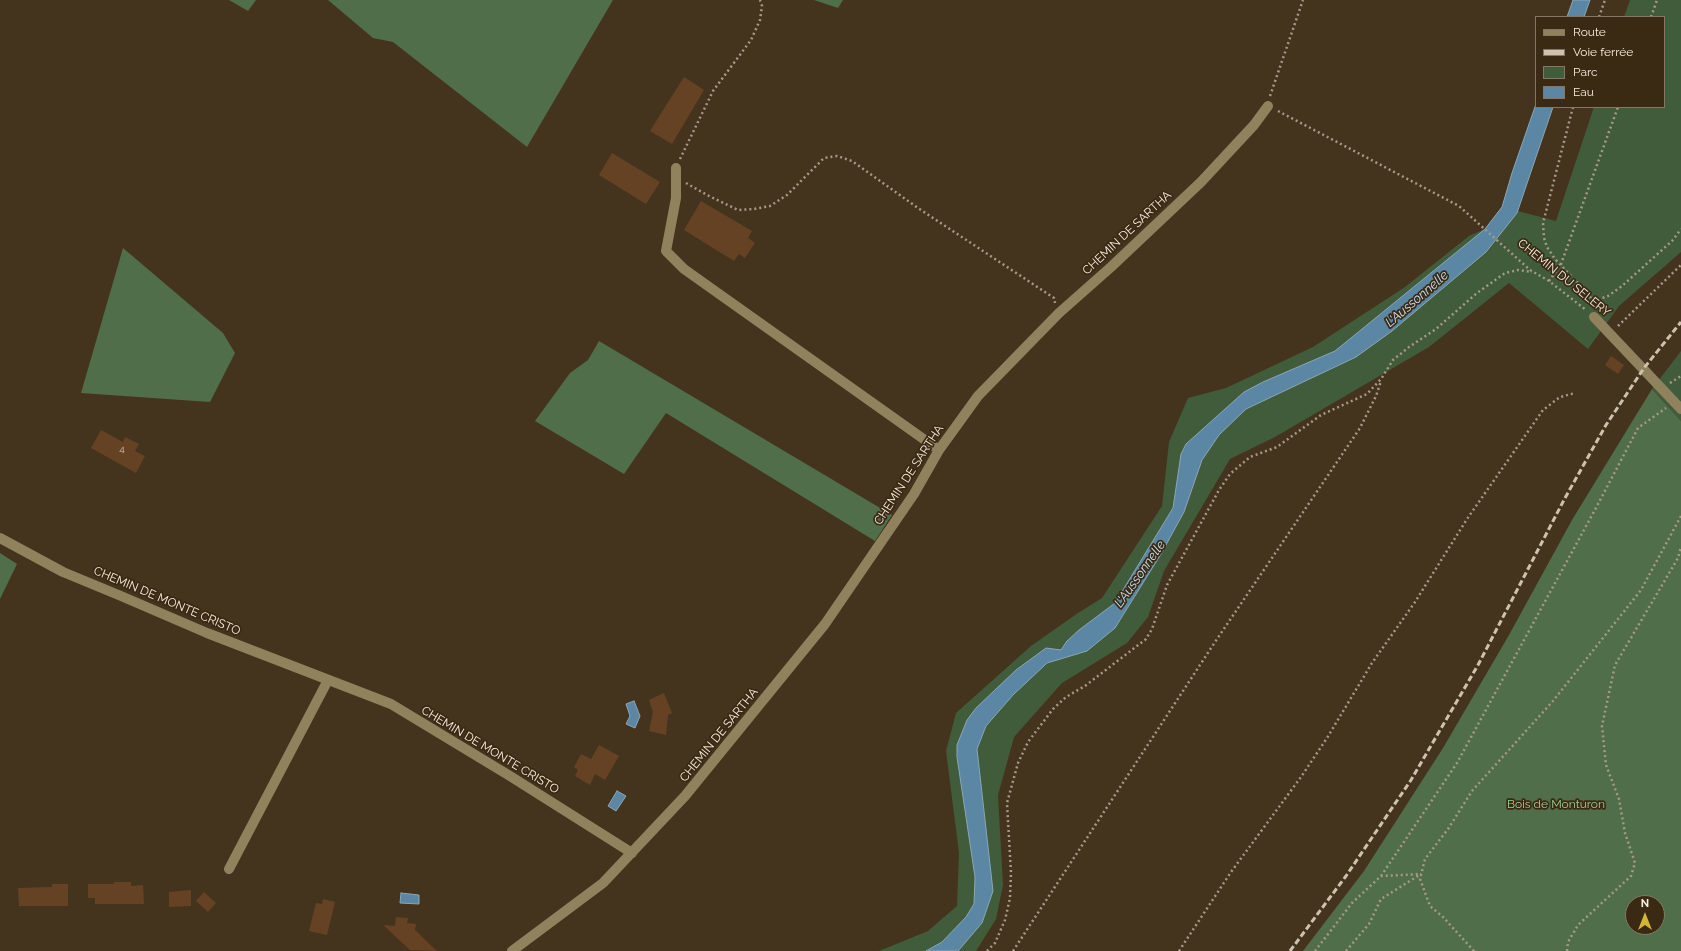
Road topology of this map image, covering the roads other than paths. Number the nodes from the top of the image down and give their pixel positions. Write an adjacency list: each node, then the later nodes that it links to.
1 (1268, 106): 5 (street, CHEMIN DE SARTHA)
2 (676, 168): 5 (street)
3 (1594, 317): 4 (street, CHEMIN DU SELERY)
4 (1678, 406)
5 (939, 450): 8 (street, CHEMIN DE SARTHA)
6 (0, 538): 7 (street, CHEMIN DE MONTE CRISTO)
7 (328, 680): 8 (street, CHEMIN DE MONTE CRISTO); 9 (street)
8 (632, 853): 10 (street, CHEMIN DE SARTHA)
9 (229, 869)
10 (512, 951)

